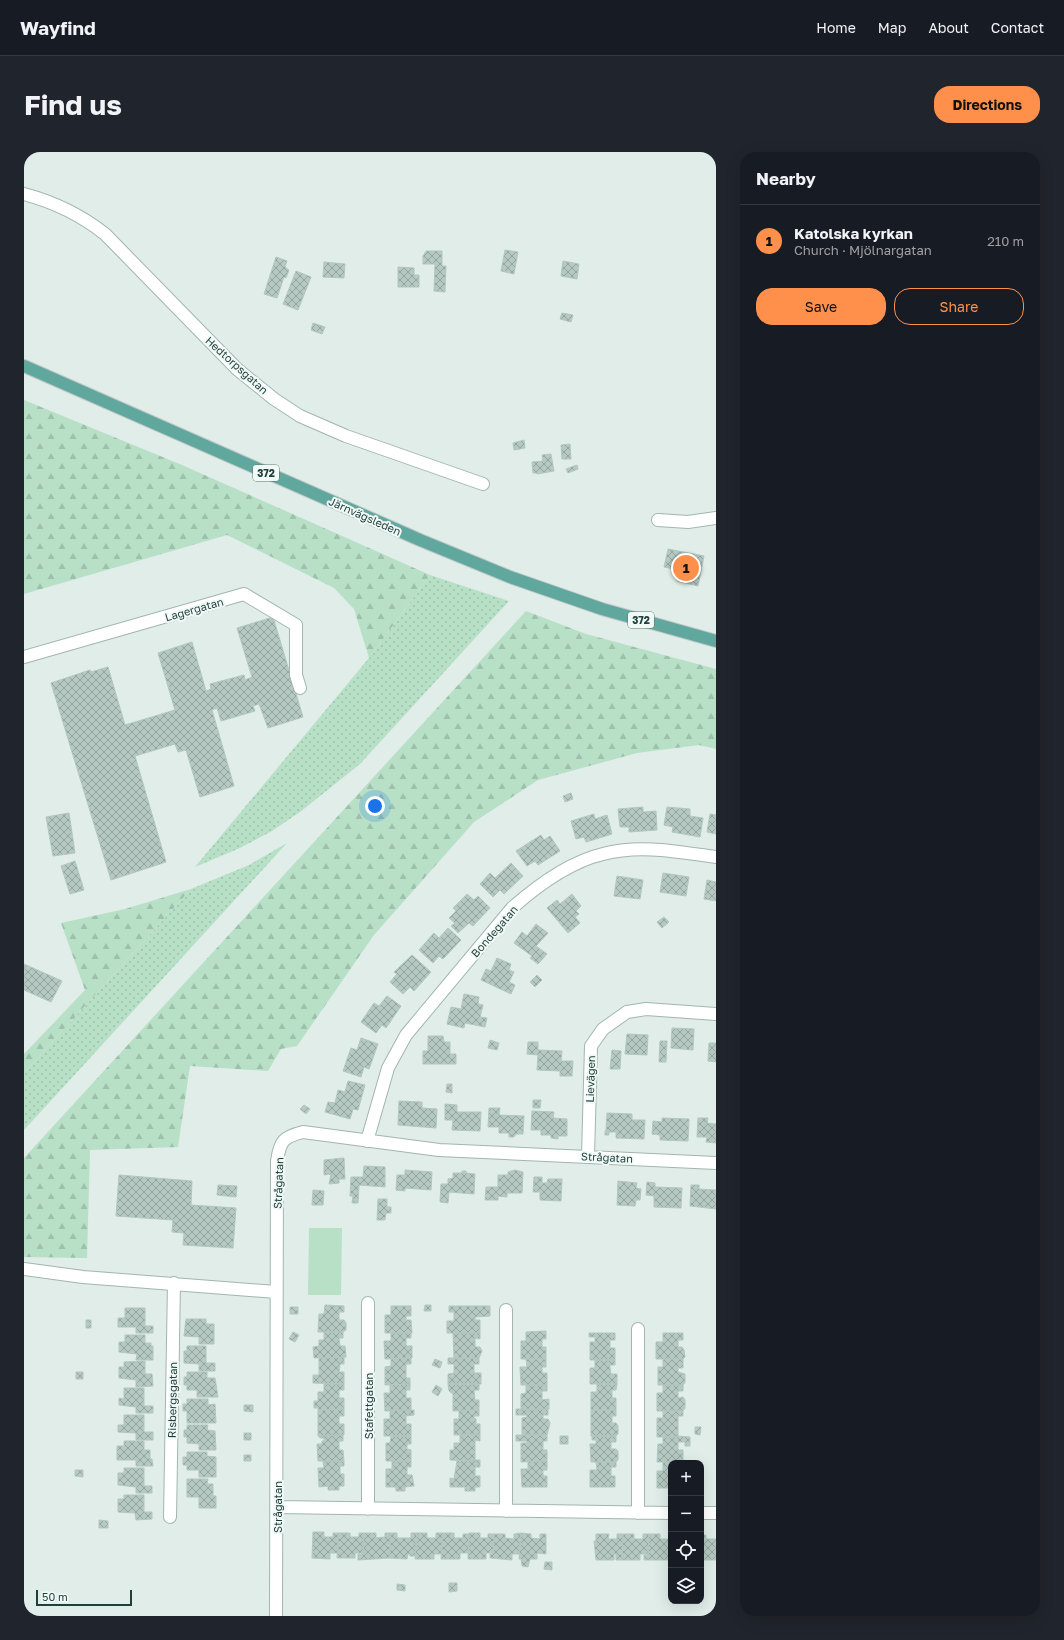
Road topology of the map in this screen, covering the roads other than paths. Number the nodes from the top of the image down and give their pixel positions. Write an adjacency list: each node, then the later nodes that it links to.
1 (24, 194): 3 (street, Hedtorpsgatan)
2 (24, 366): 6 (main road, Järnvägsleden / 372)
3 (483, 484)
4 (716, 518): 5 (street)
5 (658, 520)
6 (716, 641)
7 (24, 657): 8 (street, Lagergatan)
8 (300, 688)
9 (716, 857): 11 (street, Bondegatan)
10 (716, 1014): 12 (street, Lievägen)
11 (367, 1141): 12 (street, Strågatan); 16 (street, Strågatan)
12 (588, 1156): 13 (street, Strågatan)
13 (716, 1163)
14 (24, 1269): 15 (street)
15 (174, 1283): 16 (street); 27 (street, Risbergsgatan)
16 (276, 1292): 20 (street, Strågatan)
17 (368, 1303): 21 (street, Stafettgatan)
18 (506, 1310): 22 (street)
19 (638, 1329): 23 (street)
20 (277, 1507): 21 (street); 28 (street, Strågatan)
21 (368, 1509): 22 (street)
22 (506, 1511): 23 (street)
23 (638, 1513): 24 (street)
24 (668, 1513)
25 (704, 1513): 26 (street)
26 (716, 1513)
27 (170, 1517)
28 (276, 1616)

